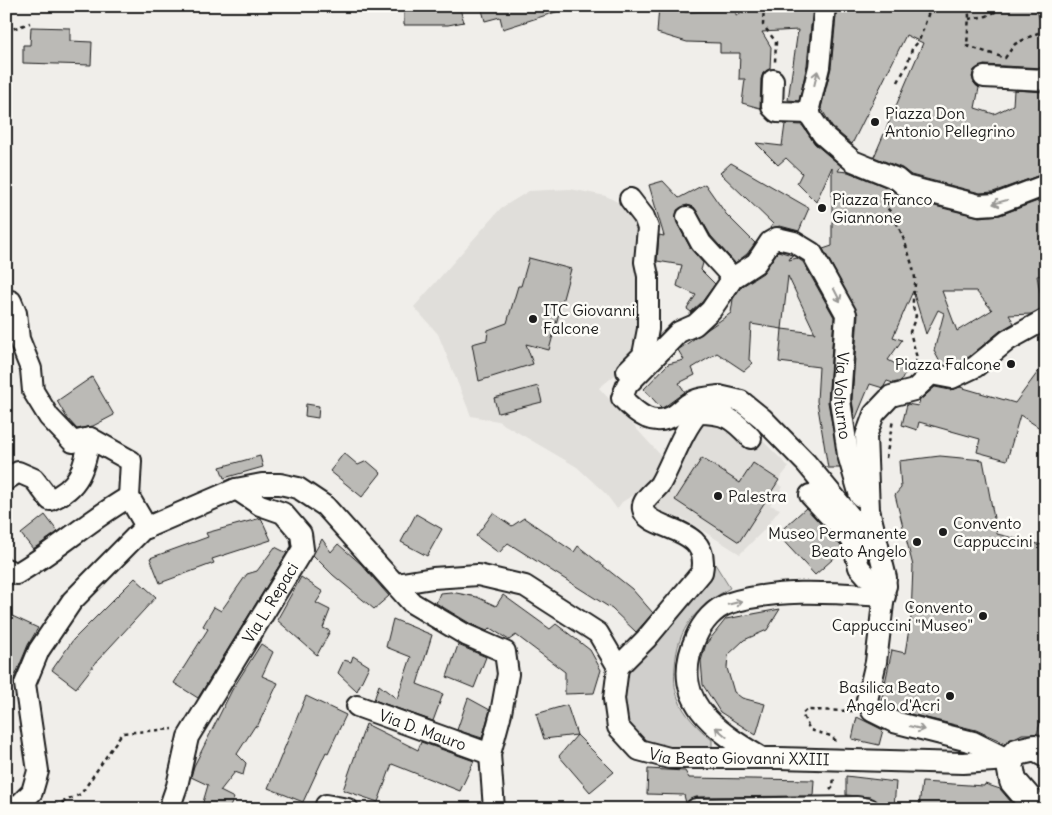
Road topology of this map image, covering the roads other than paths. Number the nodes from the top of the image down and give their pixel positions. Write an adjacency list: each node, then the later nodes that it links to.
1 (825, 6): 5 (street, one-way to 1)
2 (984, 77): 4 (street)
3 (773, 80): 5 (street)
4 (1046, 80)
5 (810, 113): 6 (street, one-way to 5)
6 (1046, 185)
7 (630, 199): 12 (street)
8 (687, 217): 9 (street)
9 (733, 278): 13 (street); 21 (street, Via Volturno, one-way to 21)
10 (11, 301): 15 (street)
11 (1046, 319): 21 (street)
12 (615, 386)
13 (719, 396): 14 (street); 23 (street)
14 (698, 413): 16 (street); 27 (street)
15 (90, 438): 17 (street); 20 (street)
16 (751, 438)
17 (6, 480)
18 (236, 489): 22 (street); 25 (street); 36 (street, Via L. Repaci)
19 (810, 495): 26 (street)
20 (129, 497): 22 (street); 24 (street)
21 (869, 510): 23 (street)
22 (147, 528): 35 (street)
23 (876, 547): 26 (street)
24 (6, 569)
25 (396, 584): 27 (street); 29 (street)
26 (885, 591): 31 (street, one-way to 26); 32 (street, one-way to 32)
27 (618, 667): 31 (street, Via Beato Giovanni XXIII)
28 (356, 706): 29 (street, Via D. Mauro)
29 (490, 754): 38 (street)
30 (1046, 754): 32 (main road)
31 (762, 758): 32 (street, Via Beato Giovanni XXIII)
32 (1009, 760): 41 (main road)
33 (326, 805): 37 (street)
34 (822, 808): 39 (street); 40 (street)
35 (15, 809)
36 (169, 809)
37 (348, 809)
38 (494, 809)
39 (696, 809)
40 (869, 809)
41 (1037, 809)

